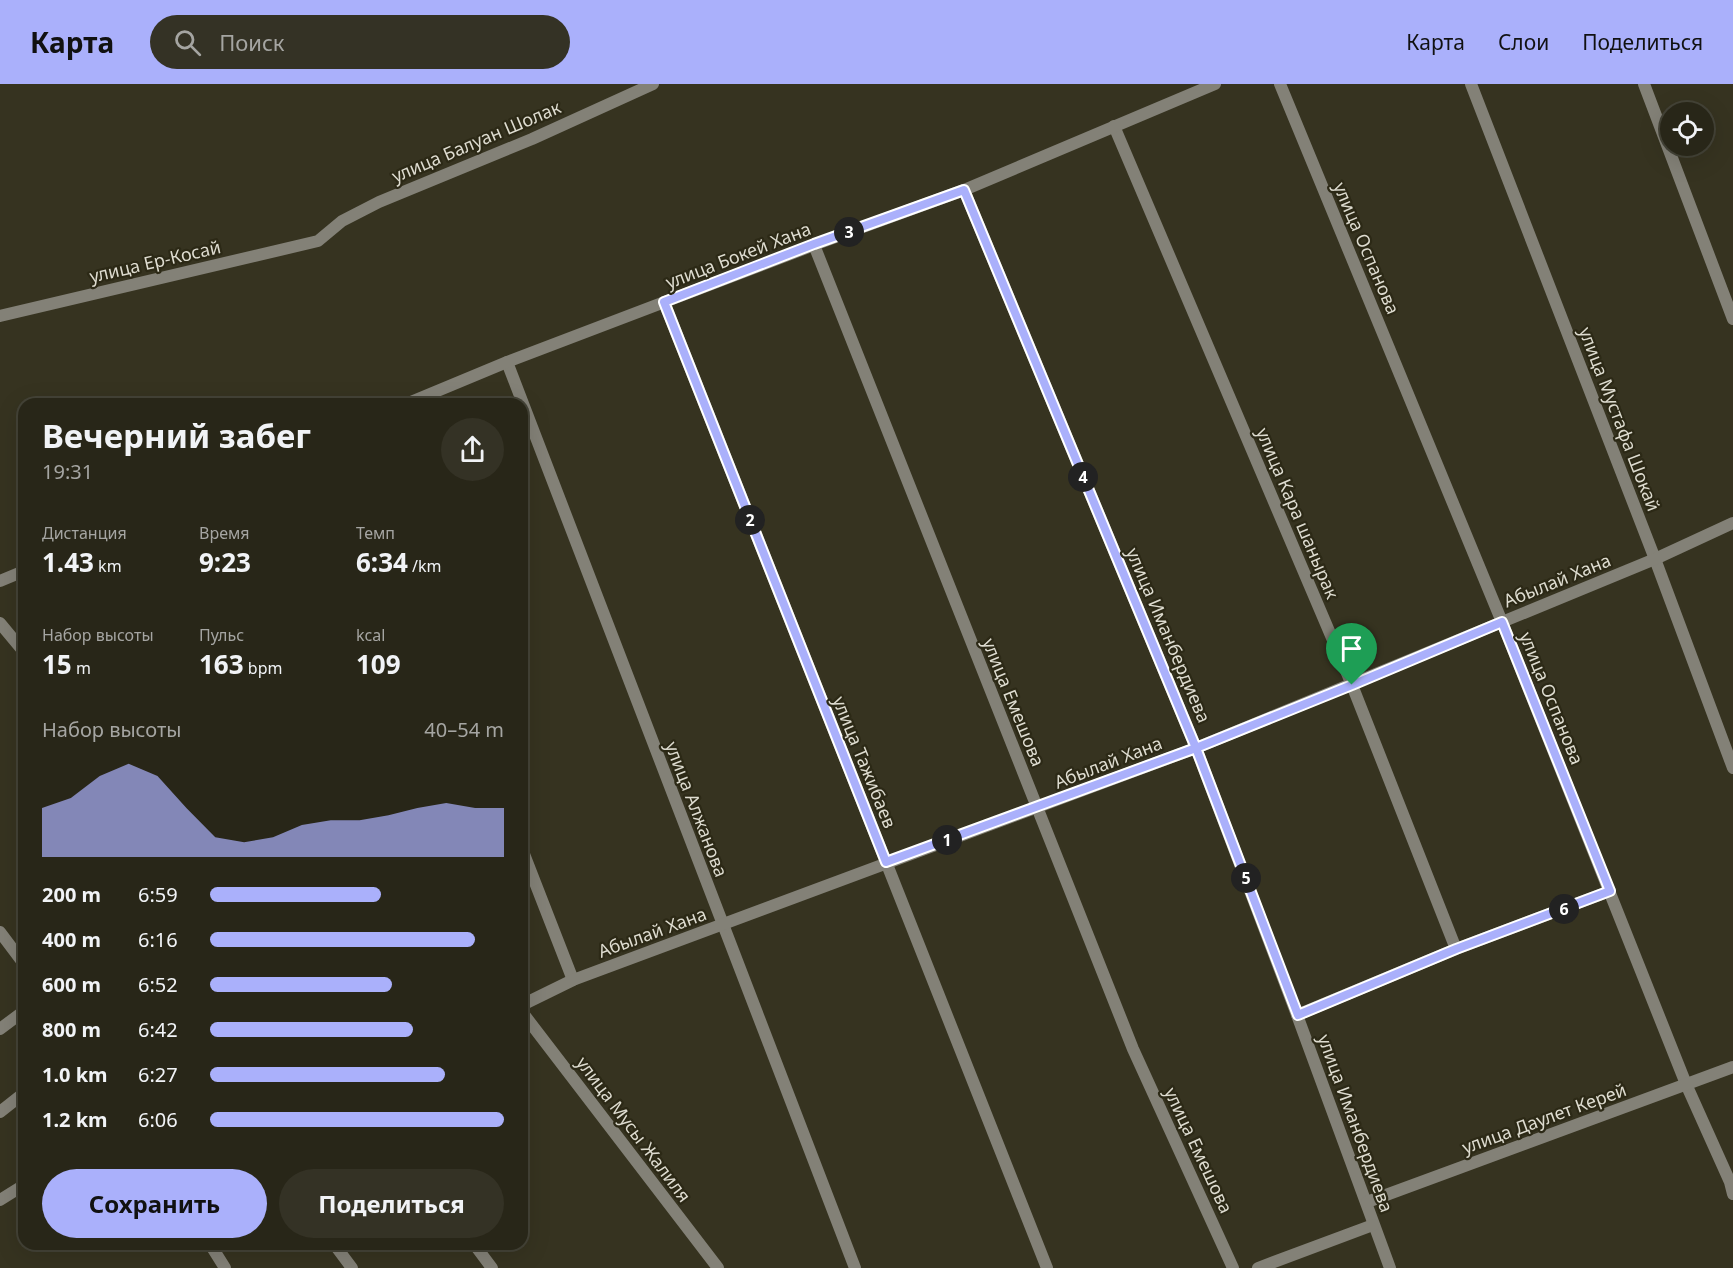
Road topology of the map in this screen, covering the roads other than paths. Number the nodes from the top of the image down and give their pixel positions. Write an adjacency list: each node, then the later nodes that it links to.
1 (653, 84): 8 (street, улица Балуан Шолак)
2 (1215, 84): 6 (street, улица Бокей Хана)
3 (1280, 84): 22 (street, улица Оспанова)
4 (1471, 84): 18 (street, улица Мустафа Шокай)
5 (1644, 84): 12 (street)
6 (1114, 126): 7 (street, улица Бокей Хана); 24 (street, улица Кара шанырак)
7 (964, 190): 9 (street, улица Бокей Хана); 25 (street, улица Иманбердиева)
8 (318, 241): 11 (street, улица Ер-Косай)
9 (814, 244): 10 (street, улица Бокей Хана); 27 (street, улица Емешова)
10 (664, 302): 13 (street, улица Бокей Хана); 28 (street, улица Тажибаев)
11 (0, 316)
12 (1733, 319)
13 (507, 362): 14 (street, улица Бокей Хана); 15 (street, улица Алжанова)
14 (420, 398)
15 (521, 398)
16 (528, 417): 31 (street, улица Алжанова)
17 (1733, 523): 18 (street, Абылай Хана)
18 (1655, 559): 22 (street, Абылай Хана); 26 (street, улица Мустафа Шокай)
19 (18, 574): 20 (street)
20 (0, 581)
21 (0, 622): 23 (street)
22 (1502, 622): 24 (street, Абылай Хана); 30 (street, улица Оспанова)
23 (18, 644)
24 (1352, 685): 25 (street, Абылай Хана); 33 (street, улица Кара шанырак)
25 (1196, 748): 27 (street, Абылай Хана); 37 (street, улица Иманбердиева)
26 (1733, 768)
27 (1036, 808): 28 (street, Абылай Хана); 59 (street, улица Емешова)
28 (886, 862): 31 (street, Абылай Хана); 58 (street, улица Тажибаев)
29 (528, 864): 35 (street)
30 (1610, 891): 33 (street); 42 (street, улица Оспанова)
31 (723, 925): 35 (street, Абылай Хана); 57 (street, улица Алжанова)
32 (0, 932): 34 (street)
33 (1456, 949): 37 (street)
34 (18, 956)
35 (573, 980): 36 (street, Абылай Хана)
36 (528, 1002)
37 (1298, 1015): 48 (street, улица Иманбердиева)
38 (18, 1016): 40 (street)
39 (528, 1020): 56 (street, улица Мусы Жалиля)
40 (0, 1029)
41 (1733, 1067): 42 (street, улица Даулет Керей)
42 (1686, 1084): 46 (street, улица Оспанова); 48 (street, улица Даулет Керей)
43 (18, 1098): 44 (street)
44 (0, 1112)
45 (18, 1189): 47 (street)
46 (1733, 1194)
47 (0, 1200)
48 (1367, 1202): 49 (street, улица Иманбердиева)
49 (1373, 1225): 60 (street); 61 (street, улица Иманбердиева)
50 (214, 1250): 53 (street)
51 (338, 1250): 54 (street)
52 (478, 1250): 55 (street)
53 (225, 1268)
54 (352, 1268)
55 (492, 1268)
56 (718, 1268)
57 (855, 1268)
58 (1047, 1268)
59 (1233, 1268)
60 (1258, 1268)
61 (1390, 1268)

